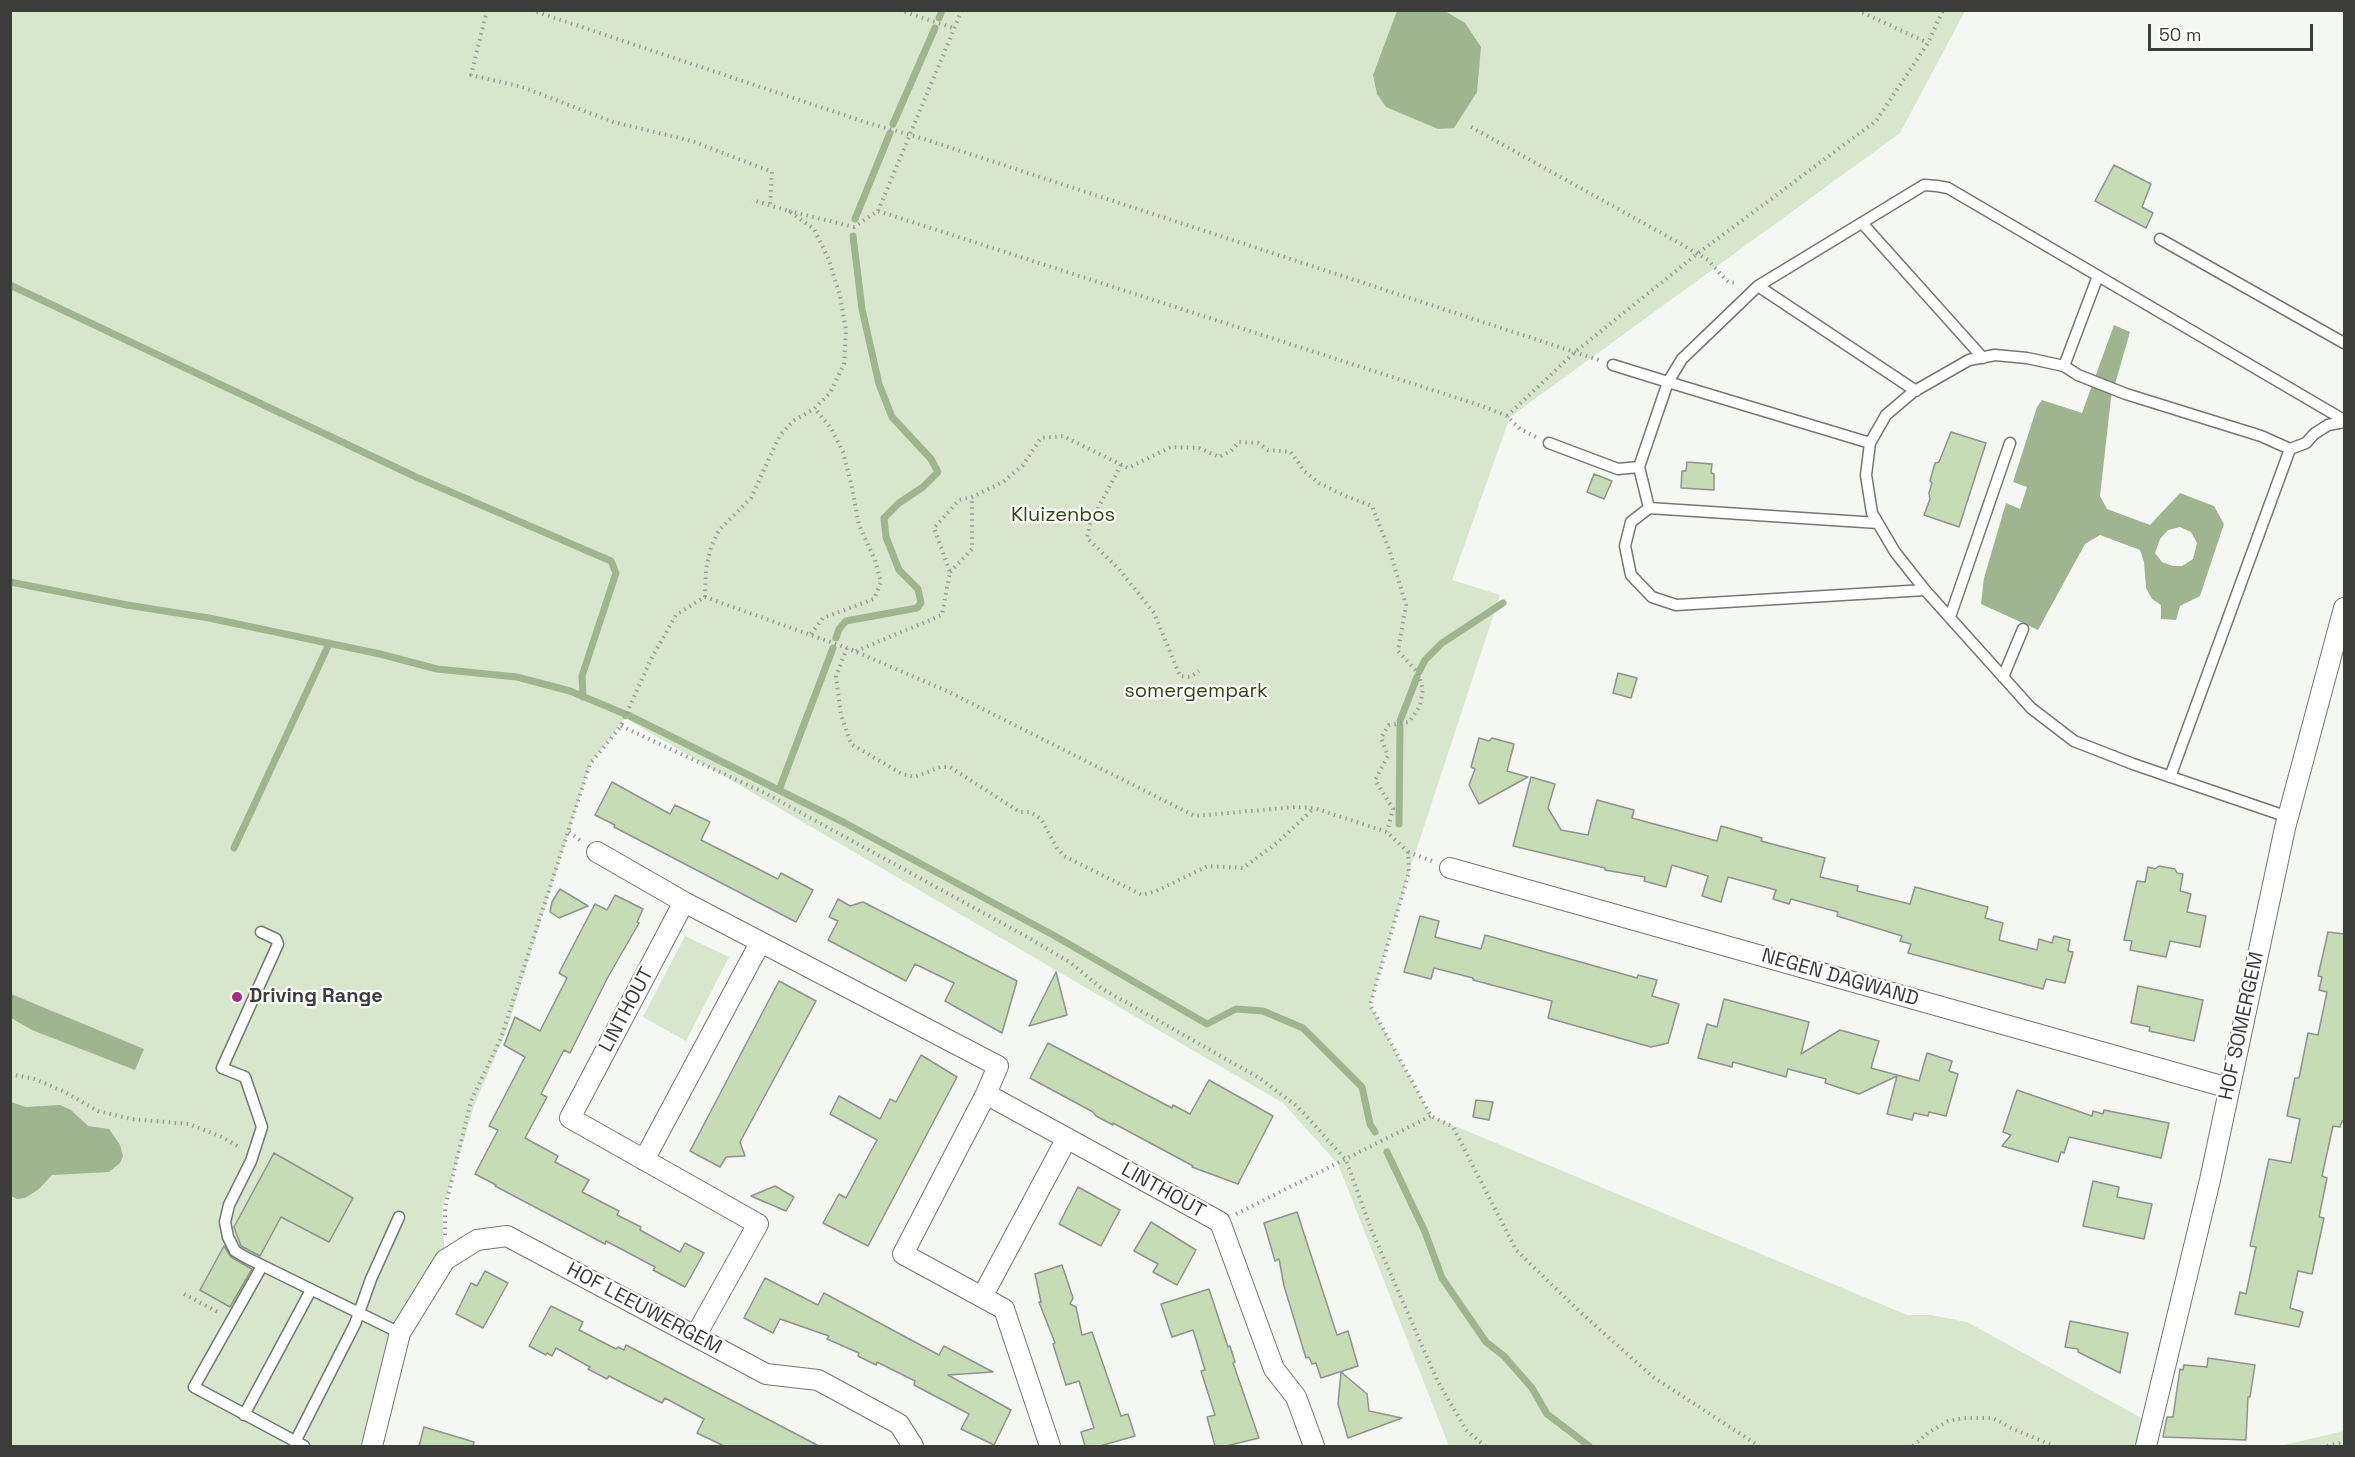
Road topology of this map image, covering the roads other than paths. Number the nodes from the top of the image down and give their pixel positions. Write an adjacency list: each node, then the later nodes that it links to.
1 (1862, 223): 3 (lane); 4 (lane); 6 (lane)
2 (2160, 239): 5 (lane)
3 (2098, 276): 8 (lane); 11 (lane)
4 (1758, 286): 9 (lane); 10 (lane)
5 (2344, 343)
6 (1983, 358): 8 (lane); 10 (lane)
7 (1613, 365): 9 (lane)
8 (2064, 366): 15 (lane)
9 (1668, 382): 13 (lane); 16 (lane)
10 (1916, 391): 13 (lane)
11 (2344, 421): 15 (lane)
12 (1549, 443): 16 (lane)
13 (1870, 443): 18 (lane)
14 (2010, 443): 21 (lane)
15 (2290, 449): 24 (lane)
16 (1639, 467): 17 (lane)
17 (1649, 508): 18 (lane); 19 (lane)
18 (1878, 523): 19 (lane)
19 (1925, 590): 21 (lane)
20 (2344, 608): 25 (street, HOF SOMERGEM)
21 (1950, 617): 23 (lane)
22 (2023, 629): 23 (lane)
23 (2003, 677): 24 (lane)
24 (2170, 777): 25 (lane)
25 (2288, 817): 31 (street, HOF SOMERGEM)
26 (597, 852): 28 (street)
27 (1450, 868): 31 (street, NEGEN DAGWAND)
28 (684, 902): 30 (street); 34 (street, LINTHOUT)
29 (261, 932): 36 (lane)
30 (760, 943): 32 (street); 34 (street)
31 (2229, 1088): 48 (street, HOF SOMERGEM)
32 (986, 1094): 33 (street, LINTHOUT); 38 (street)
33 (1067, 1138): 38 (street); 47 (street, LINTHOUT)
34 (644, 1160): 41 (street, LINTHOUT)
35 (399, 1217): 39 (lane)
36 (262, 1266): 37 (lane); 42 (lane)
37 (311, 1290): 39 (lane); 42 (lane)
38 (982, 1297): 46 (street)
39 (359, 1313): 40 (lane); 43 (lane)
40 (400, 1333): 41 (street, HOF LEEUWERGEM); 44 (street, HOF LEEUWERGEM)
41 (696, 1335): 45 (street, HOF LEEUWERGEM)
42 (244, 1415): 43 (lane)
43 (300, 1444)
44 (372, 1446)
45 (913, 1446)
46 (1050, 1446)
47 (1314, 1446)
48 (2146, 1446)

